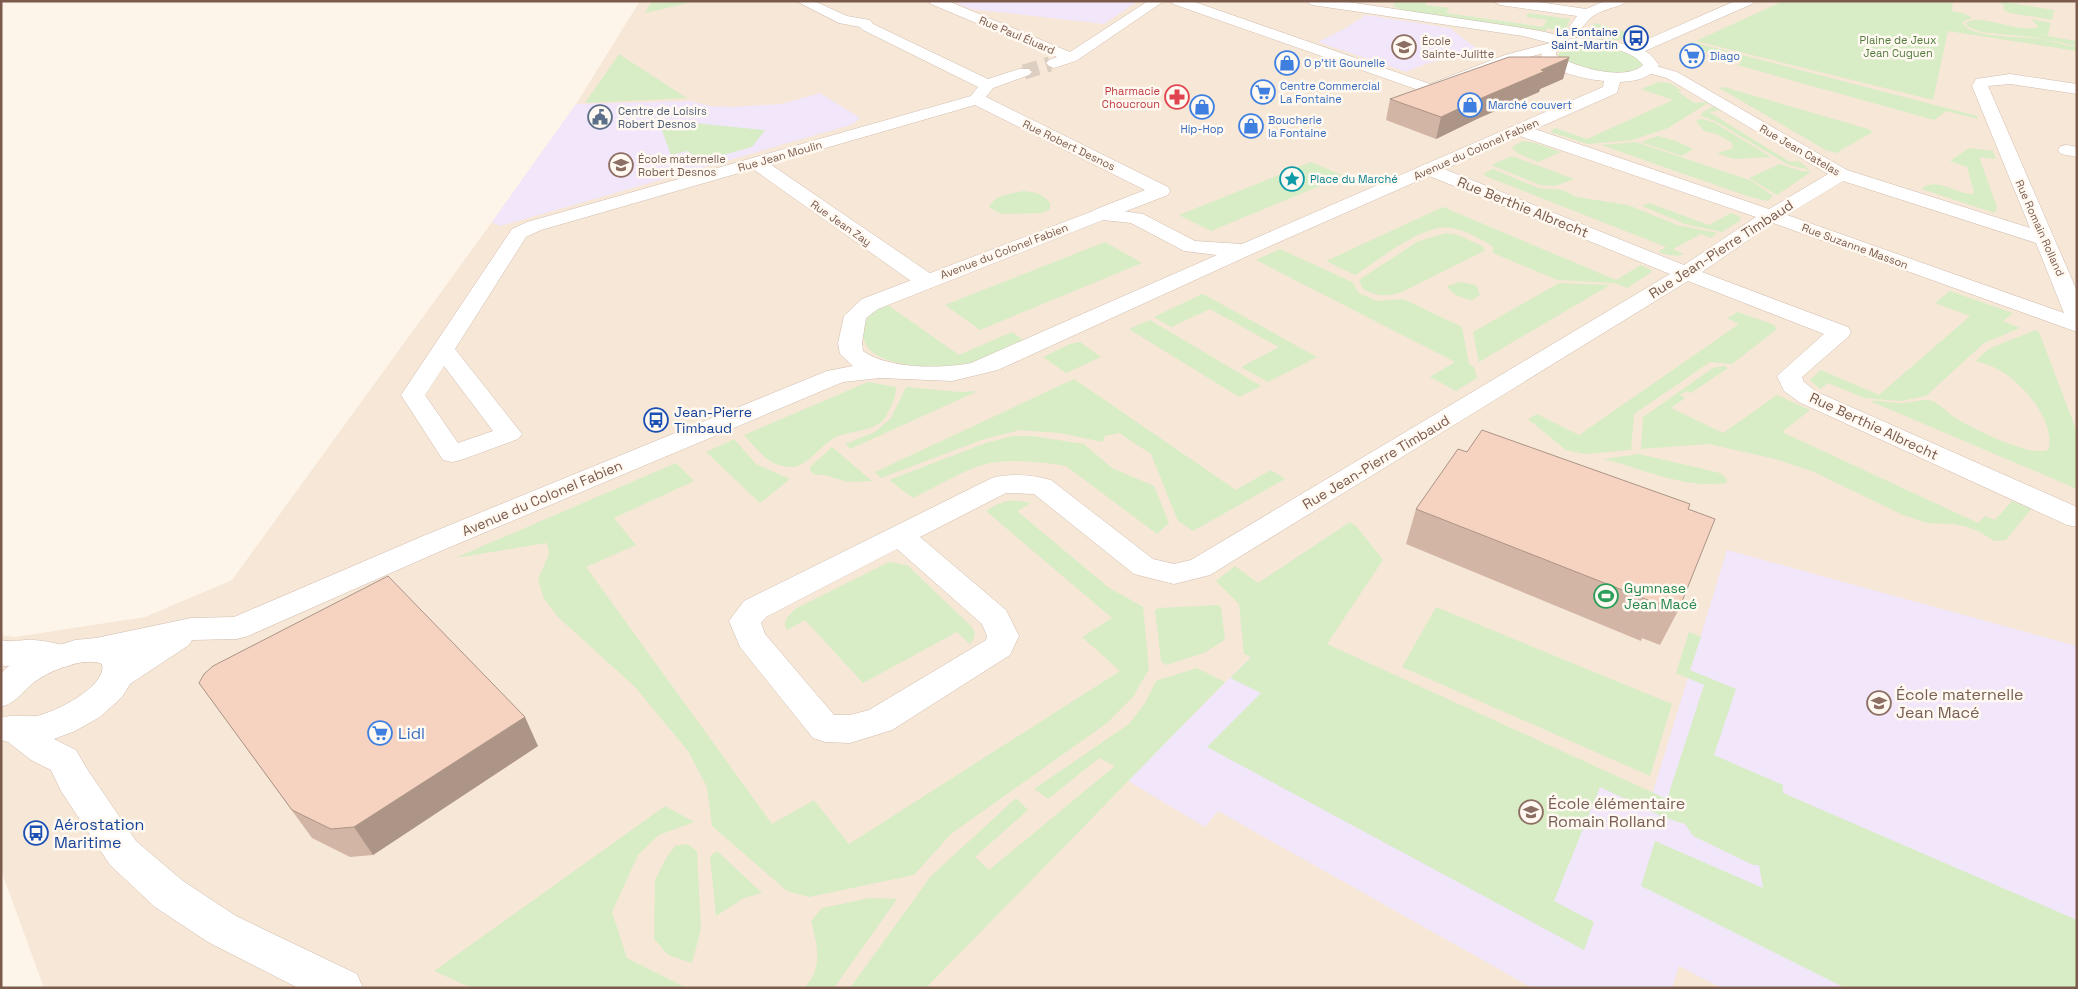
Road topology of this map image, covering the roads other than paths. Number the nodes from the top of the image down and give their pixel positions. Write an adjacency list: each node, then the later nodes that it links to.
1 (803, 1): 19 (street, Rue Robert Desnos)
2 (936, 1): 13 (street, Rue Paul Éluard)
3 (1157, 1): 13 (street)
4 (1178, 1): 11 (street)
5 (1312, 1): 9 (street)
6 (1500, 1): 10 (street)
7 (1618, 1): 10 (street)
8 (1747, 1): 12 (street)
9 (1375, 5): 11 (street)
10 (1588, 13): 11 (street)
11 (1565, 44): 12 (street); 17 (street)
12 (1632, 51): 15 (street)
13 (1071, 58): 14 (street)
14 (1050, 64)
15 (1649, 69): 17 (street); 23 (street, Rue Jean Catelas)
16 (1024, 72): 19 (street, Rue Jean Moulin)
17 (1613, 76): 20 (street, Avenue du Colonel Fabien)
18 (2077, 88): 28 (street, Rue Romain Rolland)
19 (982, 92): 21 (street, Rue Jean Moulin); 24 (street, Rue Robert Desnos)
20 (1520, 130): 22 (street, Avenue du Colonel Fabien); 26 (street, Rue Suzanne Masson)
21 (756, 163): 33 (street, Rue Jean Zay); 36 (street, Rue Jean Moulin)
22 (1428, 169): 30 (street, Avenue du Colonel Fabien); 32 (street, Rue Berthie Albrecht)
23 (1841, 174): 26 (street, Rue Jean-Pierre Timbaud); 28 (street, Rue Jean Catelas)
24 (1161, 191): 25 (street); 27 (street)
25 (1101, 214): 27 (street, Avenue du Colonel Fabien); 33 (street, Avenue du Colonel Fabien)
26 (1771, 216): 32 (street, Rue Jean-Pierre Timbaud); 35 (street, Rue Suzanne Masson)
27 (1149, 223): 29 (street, Avenue du Colonel Fabien)
28 (2044, 239): 34 (street, Rue Romain Rolland)
29 (1190, 247): 30 (street, Avenue du Colonel Fabien); 31 (street)
30 (1246, 250): 31 (street, Avenue du Colonel Fabien)
31 (1197, 272): 38 (street, Avenue du Colonel Fabien)
32 (1686, 273): 39 (street, Rue Berthie Albrecht); 40 (street, Rue Jean-Pierre Timbaud)
33 (926, 281): 37 (street, Avenue du Colonel Fabien)
34 (2077, 317)
35 (2077, 325)
36 (443, 349): 36 (street, Rue Jean Moulin)
37 (852, 354): 38 (street, Avenue du Colonel Fabien); 41 (street, Avenue du Colonel Fabien)
38 (895, 371): 41 (street, Avenue du Colonel Fabien)
39 (2077, 518)
40 (901, 537): 40 (street, Rue Jean-Pierre Timbaud)
41 (191, 629): 42 (street, Avenue du Colonel Fabien); 43 (street, Avenue du Colonel Fabien)
42 (97, 650): 43 (street); 44 (street, Avenue du Colonel Fabien)
43 (117, 676): 45 (street)
44 (3, 679)
45 (74, 716): 46 (street); 47 (street)
46 (7, 728): 47 (street)
47 (64, 760): 48 (street)
48 (342, 988)

